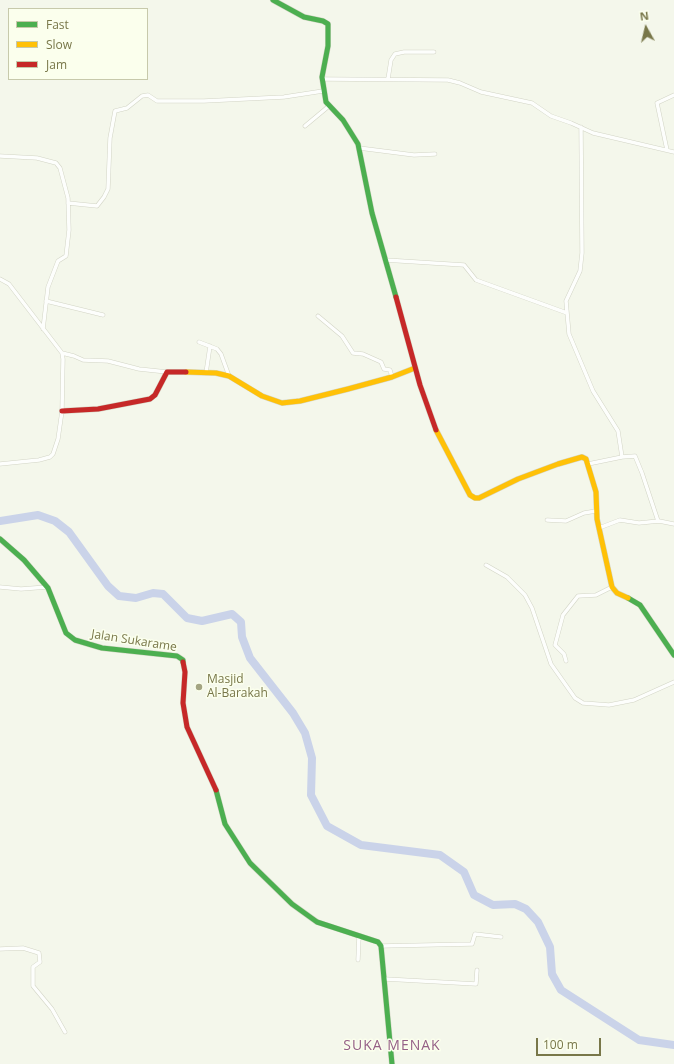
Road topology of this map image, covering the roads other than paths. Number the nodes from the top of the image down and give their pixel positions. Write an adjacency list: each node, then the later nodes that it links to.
1 (273, 0): 3 (street)
2 (434, 52): 4 (street)
3 (322, 79): 4 (street); 5 (street)
4 (388, 79): 9 (street)
5 (323, 91): 7 (street); 15 (street)
6 (674, 95): 11 (street)
7 (329, 106): 8 (street); 10 (street)
8 (305, 126)
9 (581, 127): 11 (street); 19 (street)
10 (359, 148): 13 (street); 16 (street)
11 (667, 150): 12 (street)
12 (674, 152)
13 (435, 154)
14 (0, 156): 15 (street)
15 (68, 203): 18 (street)
16 (385, 260): 19 (street); 26 (street)
17 (0, 279): 22 (street)
18 (46, 302): 20 (street); 22 (street)
19 (567, 313): 32 (street)
20 (103, 315)
21 (318, 316): 30 (street)
22 (43, 329): 25 (street)
23 (200, 342): 24 (street)
24 (210, 346): 28 (street); 29 (street)
25 (62, 353): 27 (street); 31 (street)
26 (415, 368): 30 (street); 34 (street)
27 (167, 372): 28 (street); 31 (street)
28 (206, 373): 29 (street)
29 (229, 376): 30 (street)
30 (392, 377)
31 (62, 411): 33 (street)
32 (622, 457): 34 (street); 37 (street)
33 (0, 464)
34 (588, 464): 35 (street)
35 (596, 511): 36 (street); 39 (street)
36 (547, 520)
37 (658, 521): 38 (street); 39 (street)
38 (674, 524)
39 (598, 528): 44 (street)
40 (0, 540): 43 (street, Jalan Sukarame)
41 (486, 565): 47 (street)
42 (0, 586): 43 (street)
43 (47, 586): 48 (street, Jalan Sukarame)
44 (612, 587): 45 (street); 46 (street)
45 (674, 656)
46 (566, 661)
47 (674, 682)
48 (359, 936): 50 (street, Jalan Sukarame); 52 (street)
49 (501, 937): 50 (street)
50 (381, 946): 54 (street)
51 (0, 948): 55 (street)
52 (358, 960)
53 (476, 970): 54 (street)
54 (385, 980): 56 (street)
55 (65, 1032)
56 (392, 1064)

